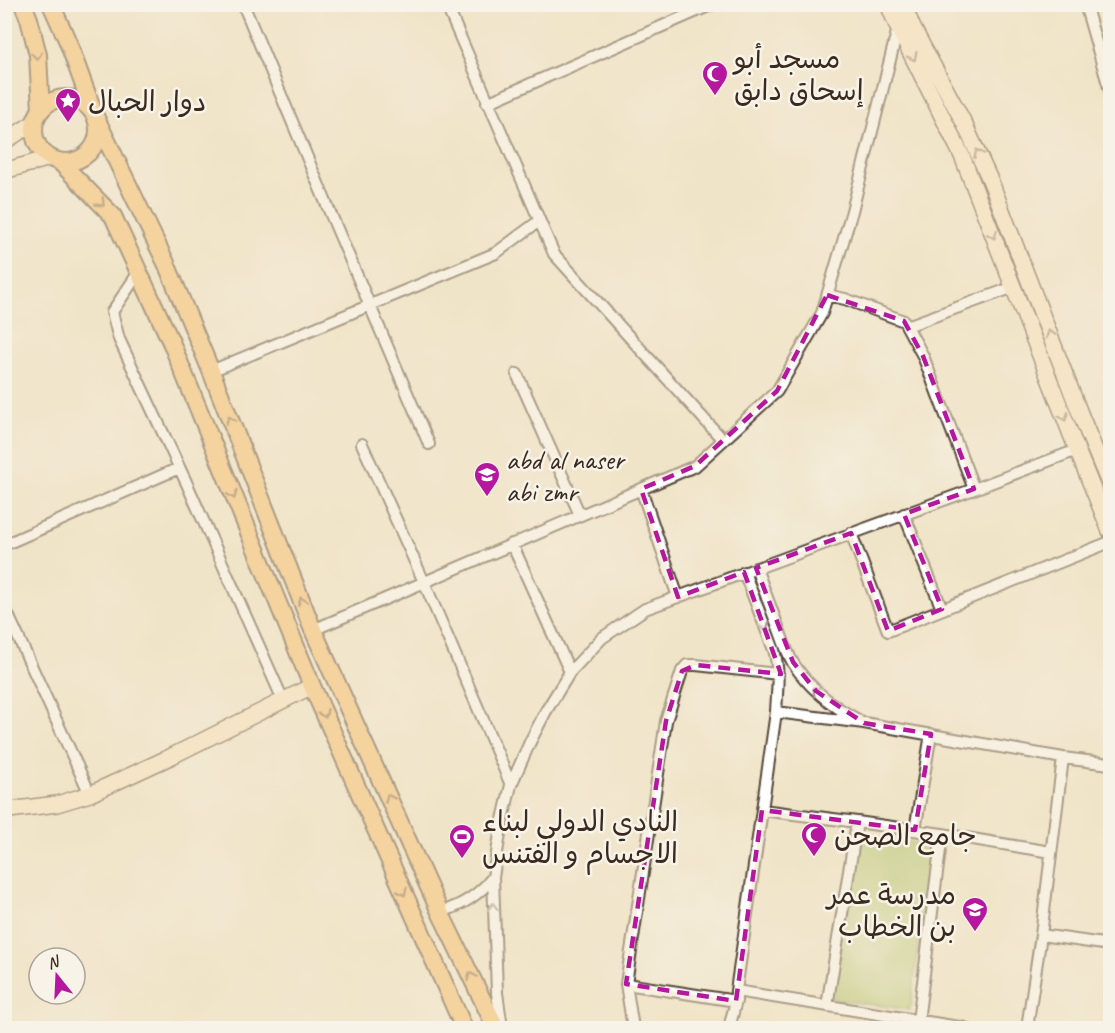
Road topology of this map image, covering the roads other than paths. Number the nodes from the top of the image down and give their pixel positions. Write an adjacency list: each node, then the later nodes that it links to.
1 (23, 4): 12 (main road, one-way to 12)
2 (51, 4): 13 (main road)
3 (243, 4): 21 (street)
4 (446, 4): 11 (street)
5 (713, 4): 11 (street)
6 (888, 4): 9 (main road)
7 (903, 4): 30 (main road, one-way to 7)
8 (1085, 4): 10 (street)
9 (898, 28): 19 (main road, one-way to 19); 20 (street)
10 (1110, 91)
11 (487, 103): 17 (street)
12 (38, 116): 13 (main road); 14 (main road); 15 (main road)
13 (95, 116): 15 (main road); 23 (main road)
14 (4, 142)
15 (55, 160): 16 (main road); 18 (main road, one-way to 18)
16 (4, 171)
17 (539, 221): 21 (street); 25 (street)
18 (139, 272): 29 (street); 49 (main road, one-way to 49)
19 (1014, 286): 22 (street); 28 (main road, one-way to 28)
20 (827, 295): 22 (street); 25 (street)
21 (369, 306): 23 (street); 27 (street)
22 (907, 326): 32 (street)
23 (211, 371): 46 (main road, one-way to 23)
24 (517, 374): 34 (street)
25 (723, 440): 31 (street)
26 (362, 444): 42 (street)
27 (429, 444)
28 (1077, 450): 32 (street); 35 (main road)
29 (179, 468): 39 (street); 50 (street)
30 (1110, 486)
31 (641, 489): 34 (street); 43 (street)
32 (974, 489): 33 (street)
33 (904, 514): 36 (street); 45 (street)
34 (580, 515): 38 (street)
35 (1110, 531)
36 (851, 533): 40 (street); 45 (street)
37 (1110, 542): 45 (street)
38 (512, 544): 42 (street); 47 (street)
39 (4, 545)
40 (756, 568): 41 (street); 52 (street, one-way to 40)
41 (744, 572): 43 (street); 48 (street, one-way to 48)
42 (424, 582): 46 (street); 56 (street)
43 (678, 597): 47 (street)
44 (4, 606): 57 (street)
45 (942, 609)
46 (313, 630): 65 (main road, one-way to 46)
47 (570, 672): 56 (street)
48 (778, 674): 51 (street); 68 (street)
49 (312, 686): 50 (main road); 73 (main road, one-way to 73)
50 (283, 700): 57 (main road)
51 (776, 712): 52 (street); 59 (street)
52 (864, 723): 53 (street)
53 (931, 734): 54 (street); 61 (street)
54 (1063, 758): 55 (street); 63 (street)
55 (1110, 764)
56 (512, 785): 64 (street)
57 (90, 794): 58 (main road)
58 (4, 809)
59 (762, 810): 60 (street); 69 (street)
60 (857, 822): 61 (street); 70 (street)
61 (915, 830): 62 (street)
62 (942, 834): 63 (street); 71 (street)
63 (1051, 852): 66 (street)
64 (493, 877): 65 (street); 75 (street, one-way to 64)
65 (440, 912): 74 (main road, one-way to 65)
66 (1041, 935): 67 (street); 79 (street)
67 (1110, 945)
68 (626, 984): 69 (street); 76 (street)
69 (736, 996): 70 (street); 77 (street)
70 (827, 1006): 71 (street)
71 (918, 1021): 72 (street)
72 (940, 1027): 78 (street)
73 (464, 1029)
74 (496, 1029)
75 (502, 1029)
76 (633, 1029)
77 (729, 1029)
78 (964, 1029)
79 (1027, 1029)

